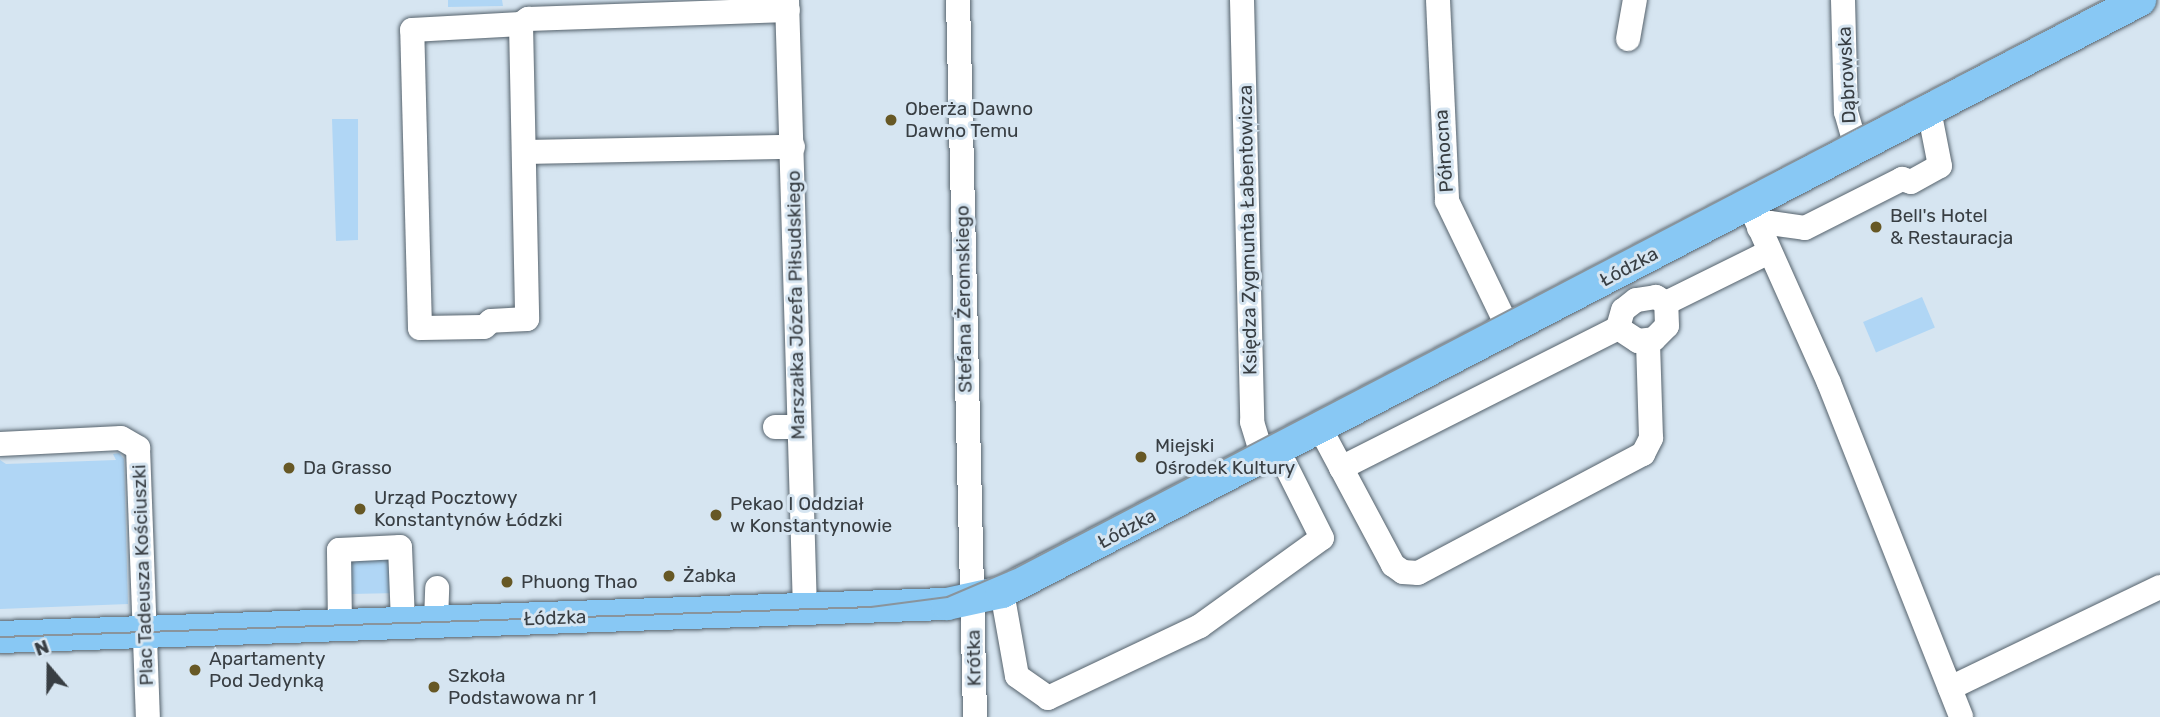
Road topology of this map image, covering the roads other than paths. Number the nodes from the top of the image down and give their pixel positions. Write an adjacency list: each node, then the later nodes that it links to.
1 (957, 0): 26 (street, Stefana Żeromskiego)
2 (1242, 0): 22 (street, Księdza Zygmunta Łabentowicza)
3 (1437, 0): 18 (street, Północna)
4 (1635, 0): 9 (street)
5 (1843, 0): 12 (street, Dąbrowska)
6 (2140, 0): 10 (main road, Łódzka)
7 (787, 5): 8 (street); 11 (street, Marszałka Józefa Piłsudskiego)
8 (521, 23): 13 (street); 13 (street)
9 (1629, 40)
10 (1929, 110): 12 (main road, Łódzka); 14 (street)
11 (793, 147): 13 (street); 27 (street, Marszałka Józefa Piłsudskiego)
12 (1856, 148): 14 (main road, Łódzka)
13 (524, 152)
14 (1754, 216): 15 (street); 18 (main road, Łódzka)
15 (1769, 252): 16 (street); 33 (street)
16 (1666, 303): 17 (street); 19 (street)
17 (1618, 328): 19 (street); 23 (street)
18 (1509, 330): 20 (main road, Łódzka)
19 (1648, 341): 23 (street)
20 (1320, 428): 22 (main road, Łódzka); 23 (street)
21 (0, 444): 31 (street, Plac Tadeusza Kościuszki)
22 (1270, 454): 26 (main road, Łódzka); 26 (street, Księdza Zygmunta Łabentowicza)
23 (1341, 468)
24 (2160, 587): 33 (street)
25 (437, 589): 28 (street)
26 (987, 595): 27 (main road, Łódzka); 35 (street, Krótka)
27 (805, 609): 28 (main road, Łódzka)
28 (436, 622): 29 (main road, Łódzka)
29 (403, 623): 30 (main road, Łódzka); 30 (street)
30 (340, 625): 31 (main road, Łódzka)
31 (145, 632): 32 (main road, Łódzka); 34 (street, Plac Tadeusza Kościuszki)
32 (0, 638)
33 (1950, 688): 36 (street)
34 (148, 717)
35 (975, 717)
36 (1961, 717)

